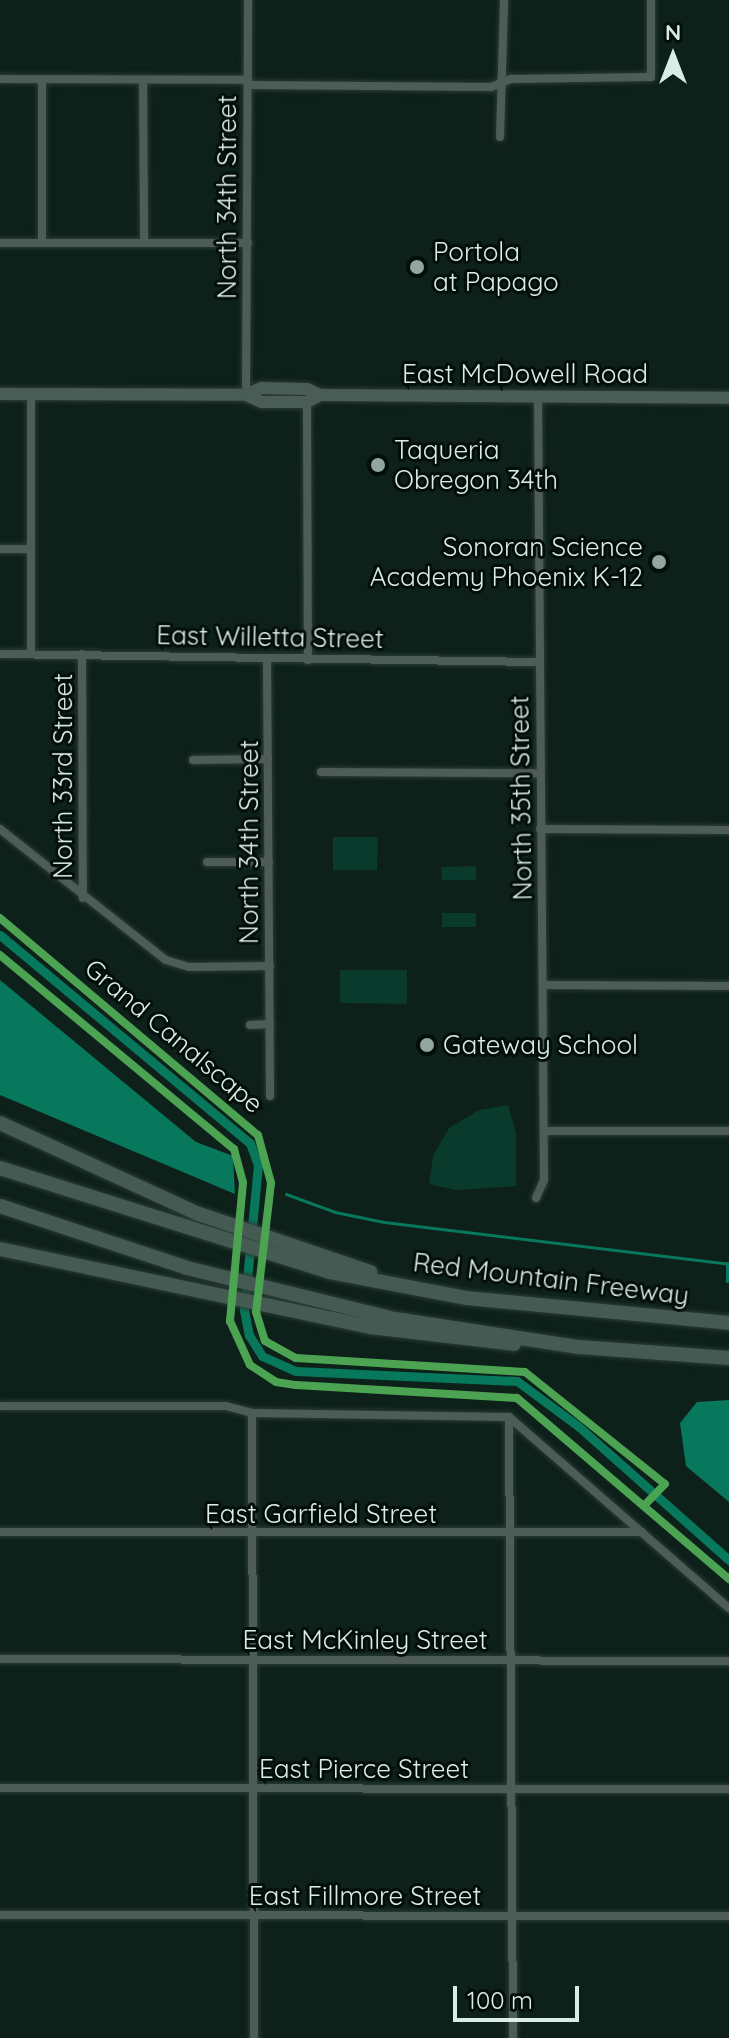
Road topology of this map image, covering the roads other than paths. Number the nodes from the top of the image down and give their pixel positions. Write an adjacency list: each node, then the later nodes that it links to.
1 (248, 0): 7 (street, North 34th Street)
2 (504, 0): 8 (street)
3 (651, 0): 8 (street)
4 (0, 79): 5 (street)
5 (42, 79): 6 (street); 11 (street)
6 (143, 80): 7 (street); 12 (street)
7 (248, 83): 8 (street); 13 (street, North 34th Street)
8 (501, 84): 9 (street)
9 (500, 137)
10 (0, 243): 11 (street)
11 (42, 243): 12 (street)
12 (144, 243): 13 (street)
13 (248, 243): 16 (street, North 34th Street)
14 (0, 394): 15 (main road, East McDowell Road)
15 (31, 394): 16 (main road, East McDowell Road); 21 (street, North 33rd Street)
16 (246, 395): 17 (main road, East McDowell Road)
17 (307, 395): 18 (main road, East McDowell Road); 26 (street)
18 (538, 396): 19 (main road, East McDowell Road); 27 (street, North 35th Street)
19 (729, 398)
20 (0, 549): 21 (street)
21 (31, 549): 23 (street, North 33rd Street)
22 (0, 654): 23 (street, East Willetta Street)
23 (31, 654): 24 (street, East Willetta Street)
24 (82, 654): 25 (street, East Willetta Street); 37 (street, North 33rd Street)
25 (267, 660): 26 (street, East Willetta Street); 28 (street, North 34th Street)
26 (308, 660): 27 (street, East Willetta Street)
27 (539, 662): 31 (street, North 35th Street)
28 (268, 759): 29 (street); 36 (street, North 34th Street)
29 (193, 760)
30 (321, 772): 31 (street)
31 (540, 773): 33 (street, North 35th Street)
32 (0, 829): 37 (street)
33 (540, 829): 34 (street); 39 (street, North 35th Street)
34 (729, 830)
35 (207, 862): 36 (street)
36 (269, 862): 38 (street, North 34th Street)
37 (83, 898): 38 (street)
38 (270, 966): 41 (street, North 34th Street)
39 (543, 985): 40 (street); 45 (street, North 35th Street)
40 (729, 986)
41 (270, 1024): 42 (street); 43 (street, North 34th Street)
42 (250, 1025)
43 (270, 1096)
44 (0, 1123): 51 (highway)
45 (544, 1131): 46 (street); 48 (street, North 35th Street)
46 (729, 1131)
47 (0, 1168): 51 (highway)
48 (536, 1198)
49 (0, 1206): 53 (highway)
50 (0, 1249): 53 (highway)
51 (292, 1255): 52 (highway, Red Mountain Freeway)
52 (729, 1323)
53 (550, 1343): 54 (highway)
54 (729, 1358)
55 (0, 1406): 56 (street)
56 (252, 1413): 57 (street); 60 (street)
57 (509, 1417): 59 (street); 61 (street)
58 (0, 1532): 60 (street, East Garfield Street)
59 (642, 1532): 61 (street, East Garfield Street); 62 (street)
60 (252, 1534): 61 (street, East Garfield Street); 64 (street)
61 (509, 1534): 65 (street)
62 (729, 1608)
63 (0, 1659): 64 (street, East McKinley Street)
64 (253, 1660): 65 (street, East McKinley Street); 68 (street)
65 (510, 1661): 66 (street, East McKinley Street); 69 (street)
66 (729, 1661)
67 (0, 1788): 68 (street, East Pierce Street)
68 (253, 1789): 69 (street, East Pierce Street); 72 (street)
69 (511, 1789): 70 (street, East Pierce Street); 73 (street)
70 (729, 1789)
71 (0, 1915): 72 (street, East Fillmore Street)
72 (254, 1916): 73 (street, East Fillmore Street); 75 (street)
73 (512, 1916): 74 (street, East Fillmore Street); 76 (street)
74 (729, 1916)
75 (254, 2038)
76 (513, 2038)

